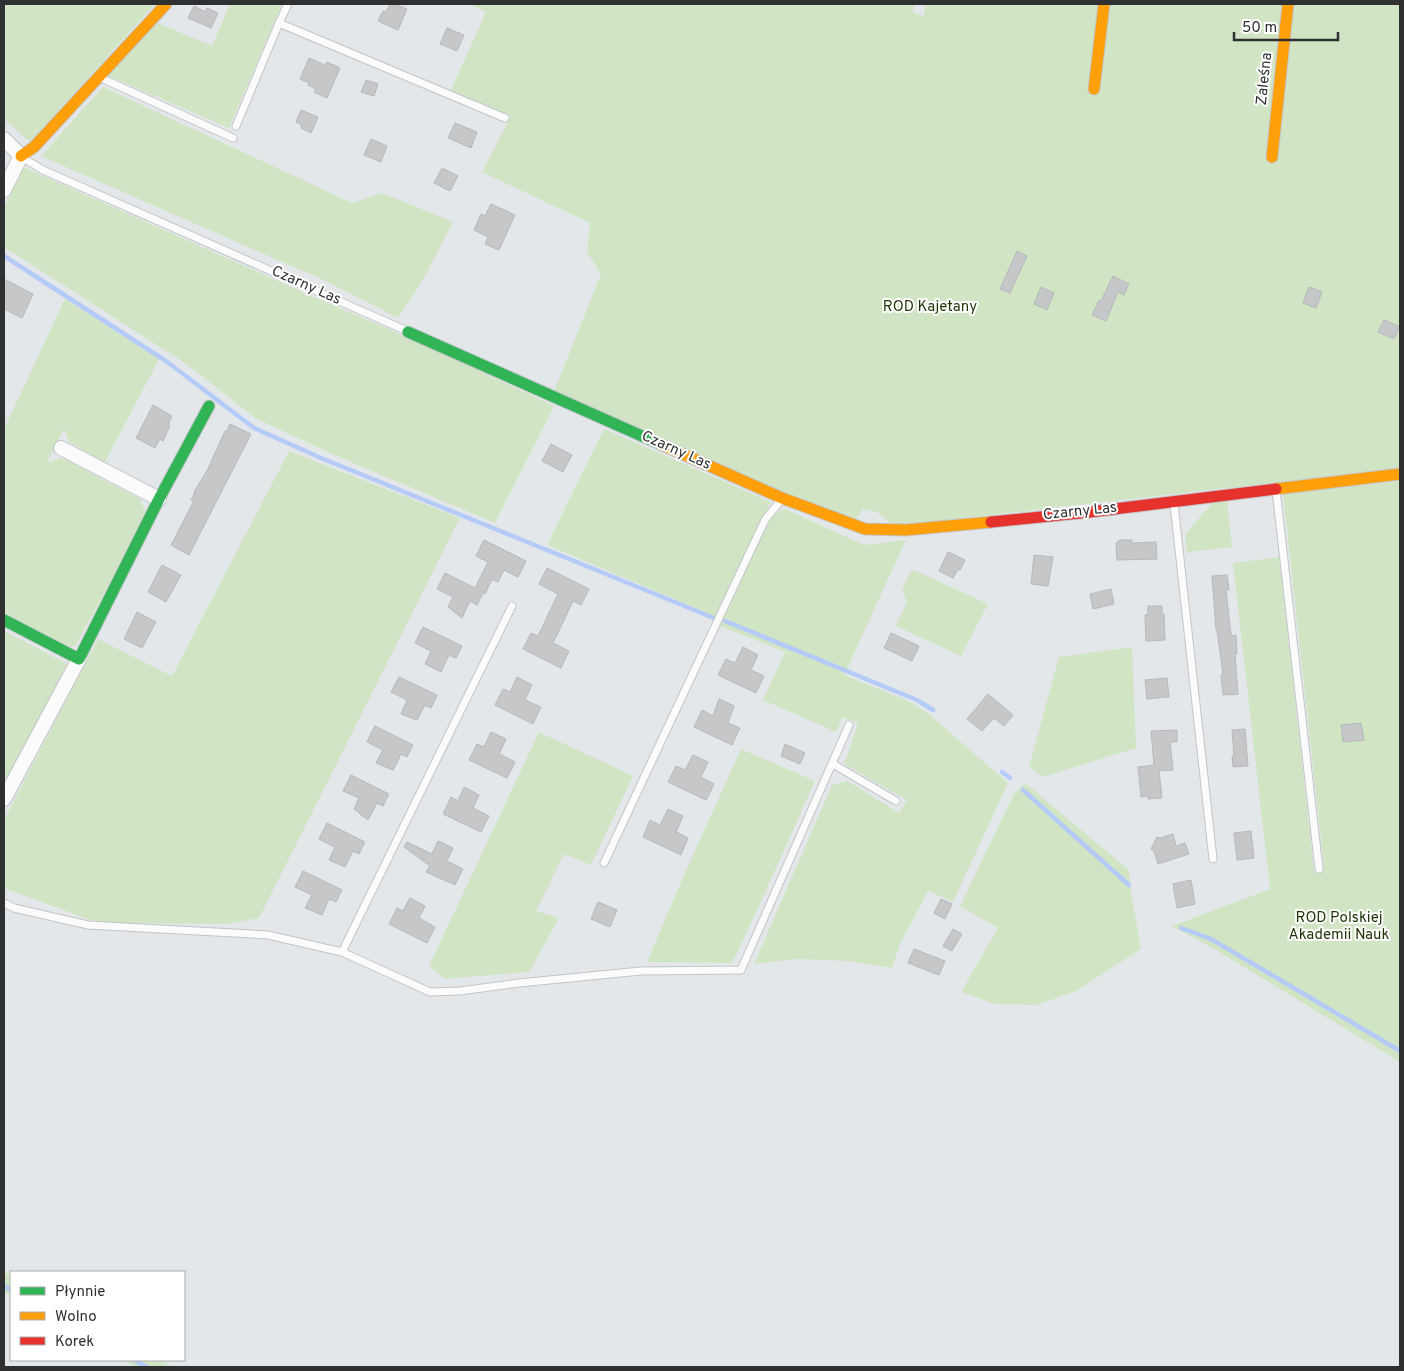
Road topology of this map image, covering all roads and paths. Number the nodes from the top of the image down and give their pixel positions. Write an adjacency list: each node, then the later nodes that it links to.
1 (166, 4): 6 (street)
2 (288, 4): 5 (lane)
3 (1104, 4): 7 (street)
4 (1288, 4): 13 (street, Zaleśna)
5 (279, 23): 8 (lane); 9 (lane)
6 (99, 77): 10 (lane); 12 (street)
7 (1094, 89)
8 (505, 118)
9 (236, 126)
10 (233, 138)
11 (4, 139): 12 (street, Czarny Las)
12 (21, 156): 14 (street); 15 (lane, Czarny Las)
13 (1272, 156)
14 (4, 190)
15 (408, 332): 20 (street, Czarny Las)
16 (209, 406): 21 (street)
17 (61, 448): 21 (street)
18 (1400, 474): 19 (street, Czarny Las)
19 (1276, 489): 22 (street, Czarny Las); 32 (lane)
20 (782, 498): 22 (street, Czarny Las); 31 (lane)
21 (159, 499): 25 (street)
22 (1174, 502): 30 (lane)
23 (512, 606): 34 (lane)
24 (4, 620): 25 (street)
25 (79, 659): 28 (street)
26 (849, 725): 27 (lane)
27 (833, 764): 29 (lane); 34 (lane)
28 (5, 793)
29 (896, 801)
30 (1213, 859)
31 (604, 863)
32 (1319, 869)
33 (4, 903): 34 (lane)
34 (342, 952)

